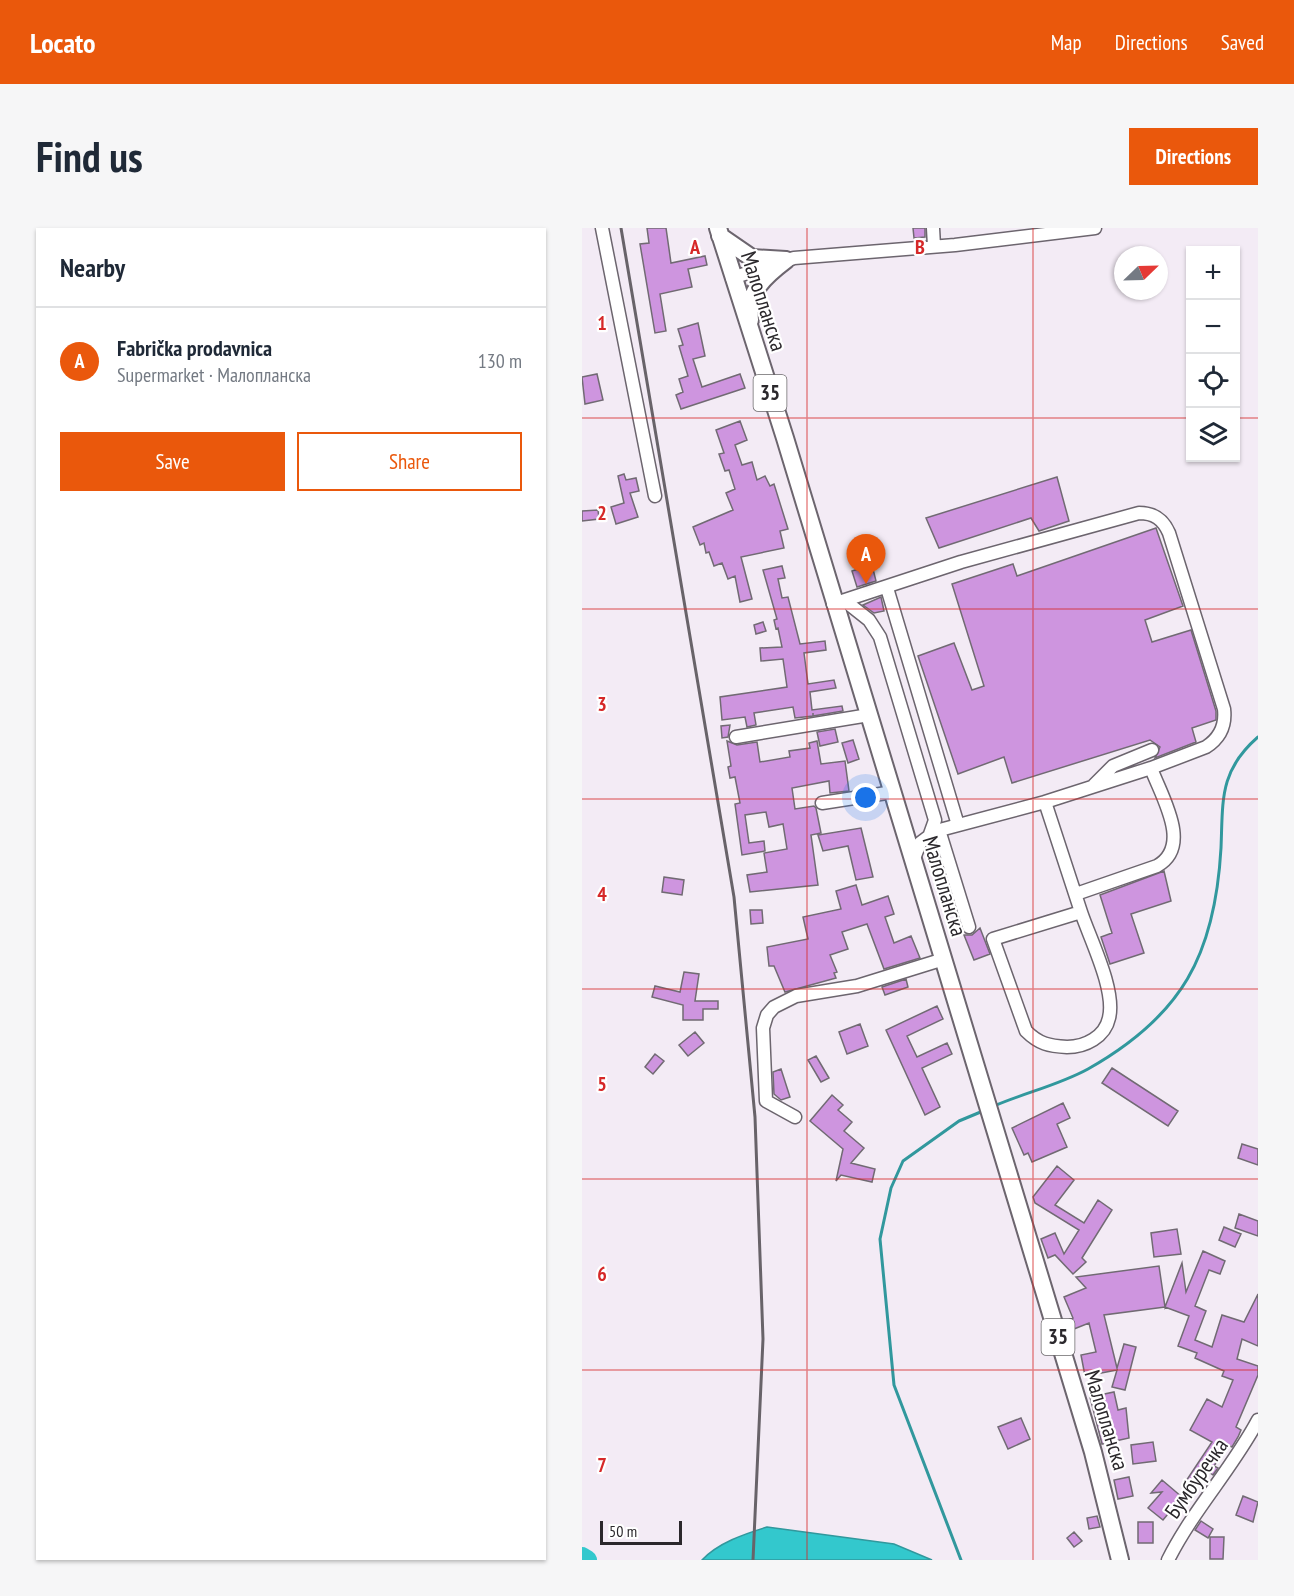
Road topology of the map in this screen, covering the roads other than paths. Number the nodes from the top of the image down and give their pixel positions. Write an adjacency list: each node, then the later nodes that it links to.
1 (602, 228): 10 (street)
2 (933, 228): 6 (street)
3 (1095, 228): 4 (street)
4 (1066, 230): 6 (street)
5 (716, 231): 7 (main road); 8 (main road, Малопланска / 35)
6 (934, 246): 7 (street)
7 (786, 260): 8 (street); 9 (main road)
8 (732, 278): 9 (main road, Малопланска / 35)
9 (754, 348): 12 (main road, Малопланска / 35)
10 (655, 496)
11 (887, 588): 12 (street); 16 (street); 21 (street)
12 (839, 602): 13 (main road, Малопланска / 35); 22 (street)
13 (869, 715): 14 (street); 18 (main road, Малопланска / 35)
14 (736, 737)
15 (1152, 750): 17 (street)
16 (1151, 768): 17 (street); 24 (street)
17 (1094, 785): 19 (street)
18 (893, 792): 20 (street); 23 (main road, Малопланска / 35)
19 (1045, 802): 21 (street); 24 (street)
20 (822, 803)
21 (958, 825): 22 (street)
22 (935, 832): 23 (street); 26 (street)
23 (913, 861): 27 (main road, Малопланска / 35)
24 (1076, 894): 25 (street)
25 (1081, 912): 25 (street)
26 (969, 927)
27 (944, 959): 28 (street); 30 (main road, Малопланска / 35)
28 (795, 1117)
29 (1258, 1420): 31 (street, Бумбуречка)
30 (1120, 1560)
31 (1168, 1560)

